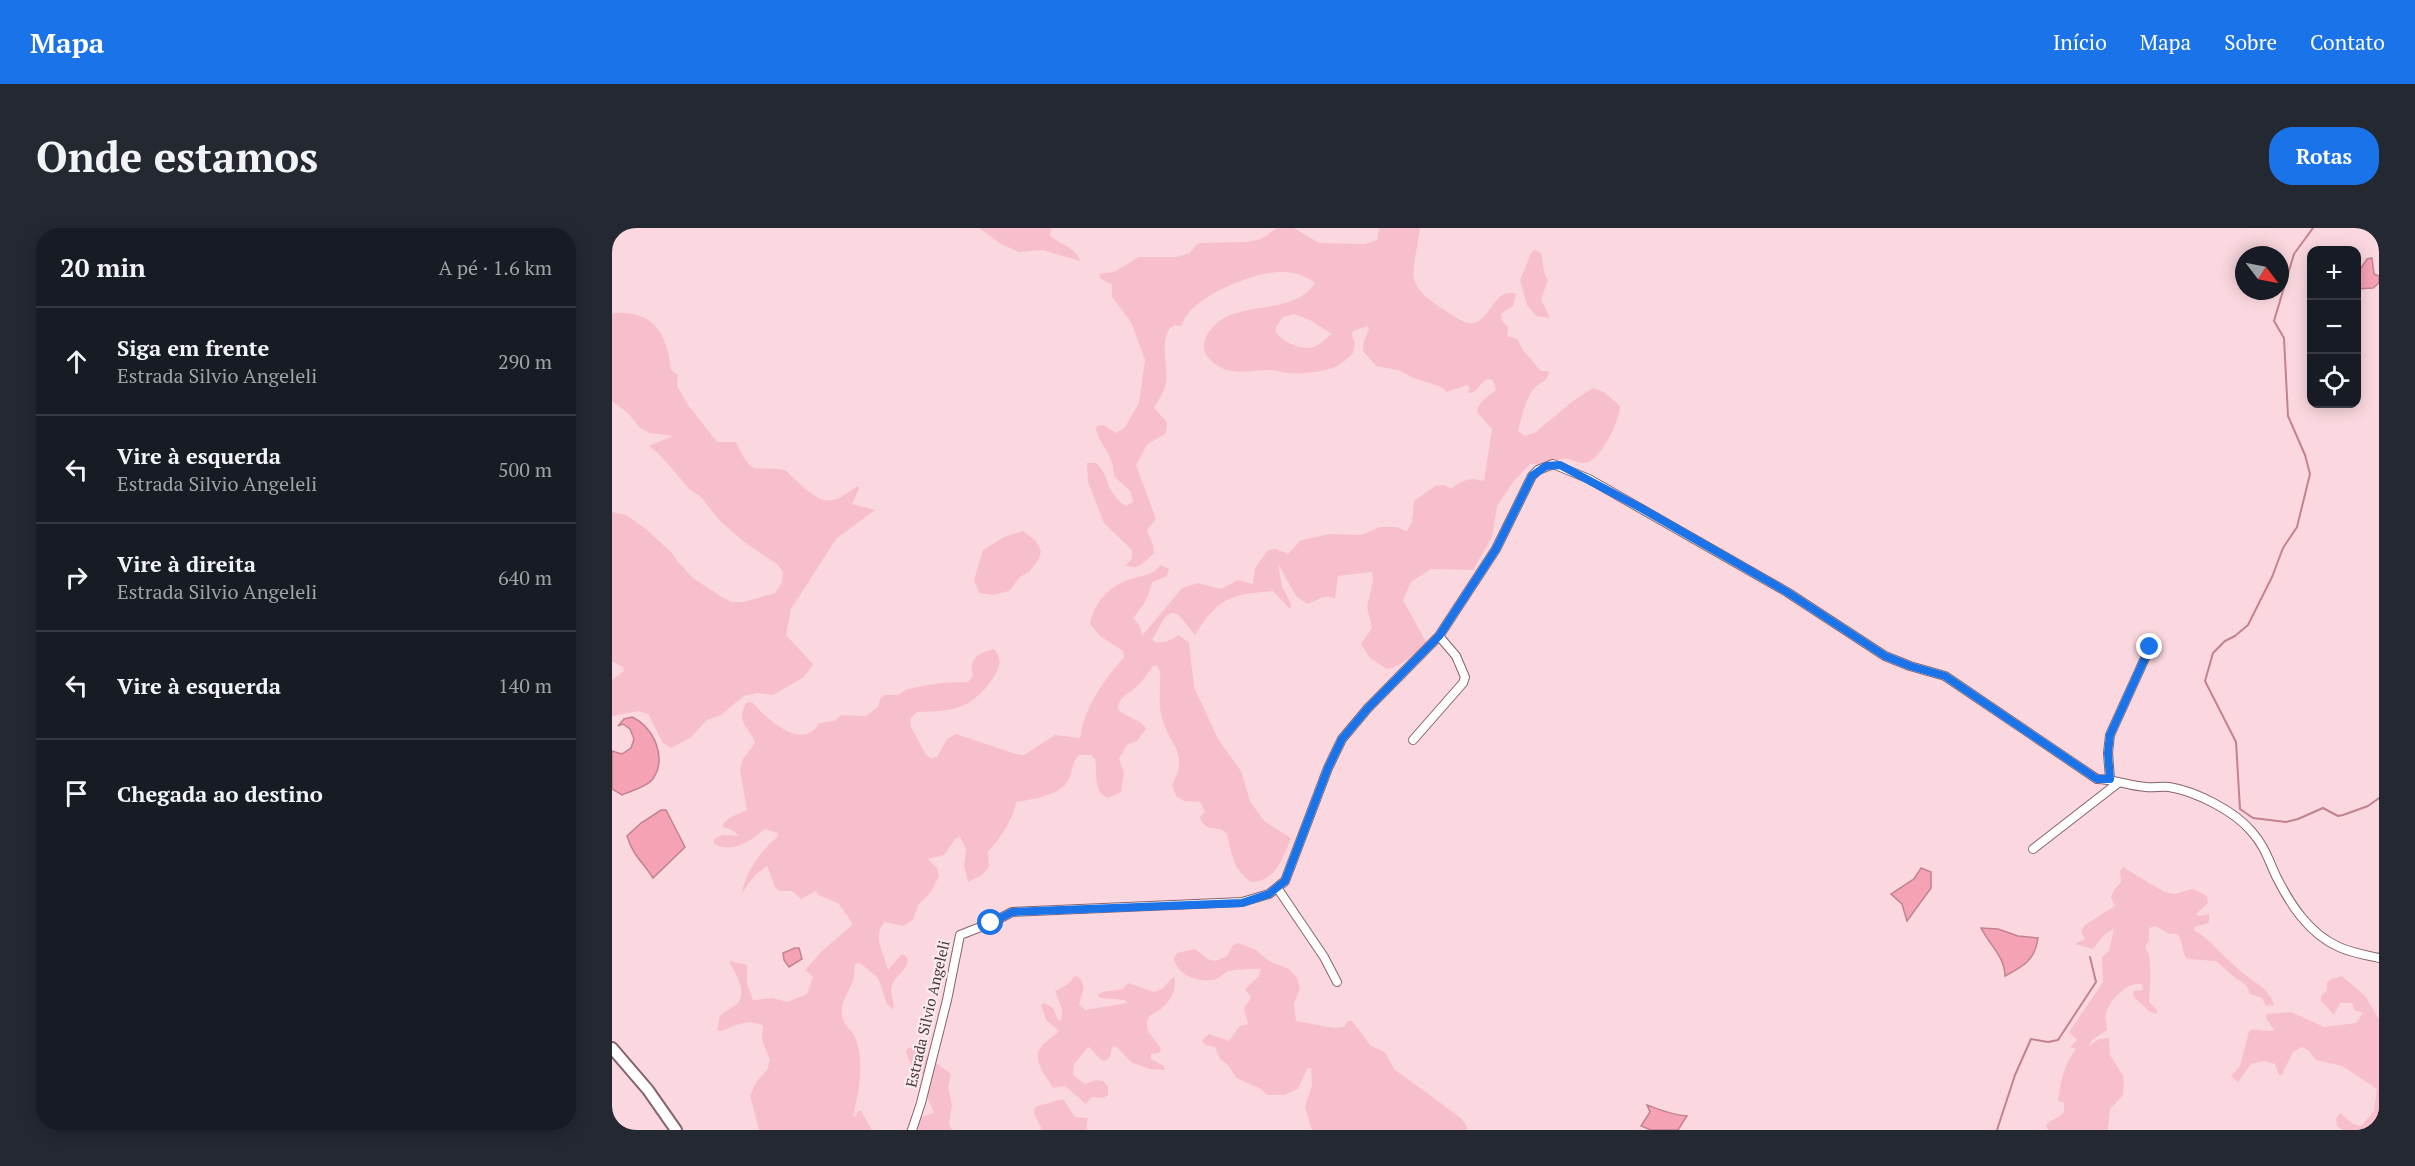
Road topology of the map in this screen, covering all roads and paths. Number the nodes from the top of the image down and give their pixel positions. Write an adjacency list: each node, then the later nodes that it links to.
1 (1439, 636): 3 (street); 4 (street); 6 (street)
2 (2150, 647): 4 (street)
3 (1413, 740)
4 (2114, 781): 5 (street); 7 (street)
5 (2033, 849)
6 (1278, 889): 8 (street); 11 (street, Estrada Silvio Angeleli)
7 (2379, 958)
8 (1337, 982)
9 (612, 1048): 10 (main road)
10 (676, 1130)
11 (912, 1130)

